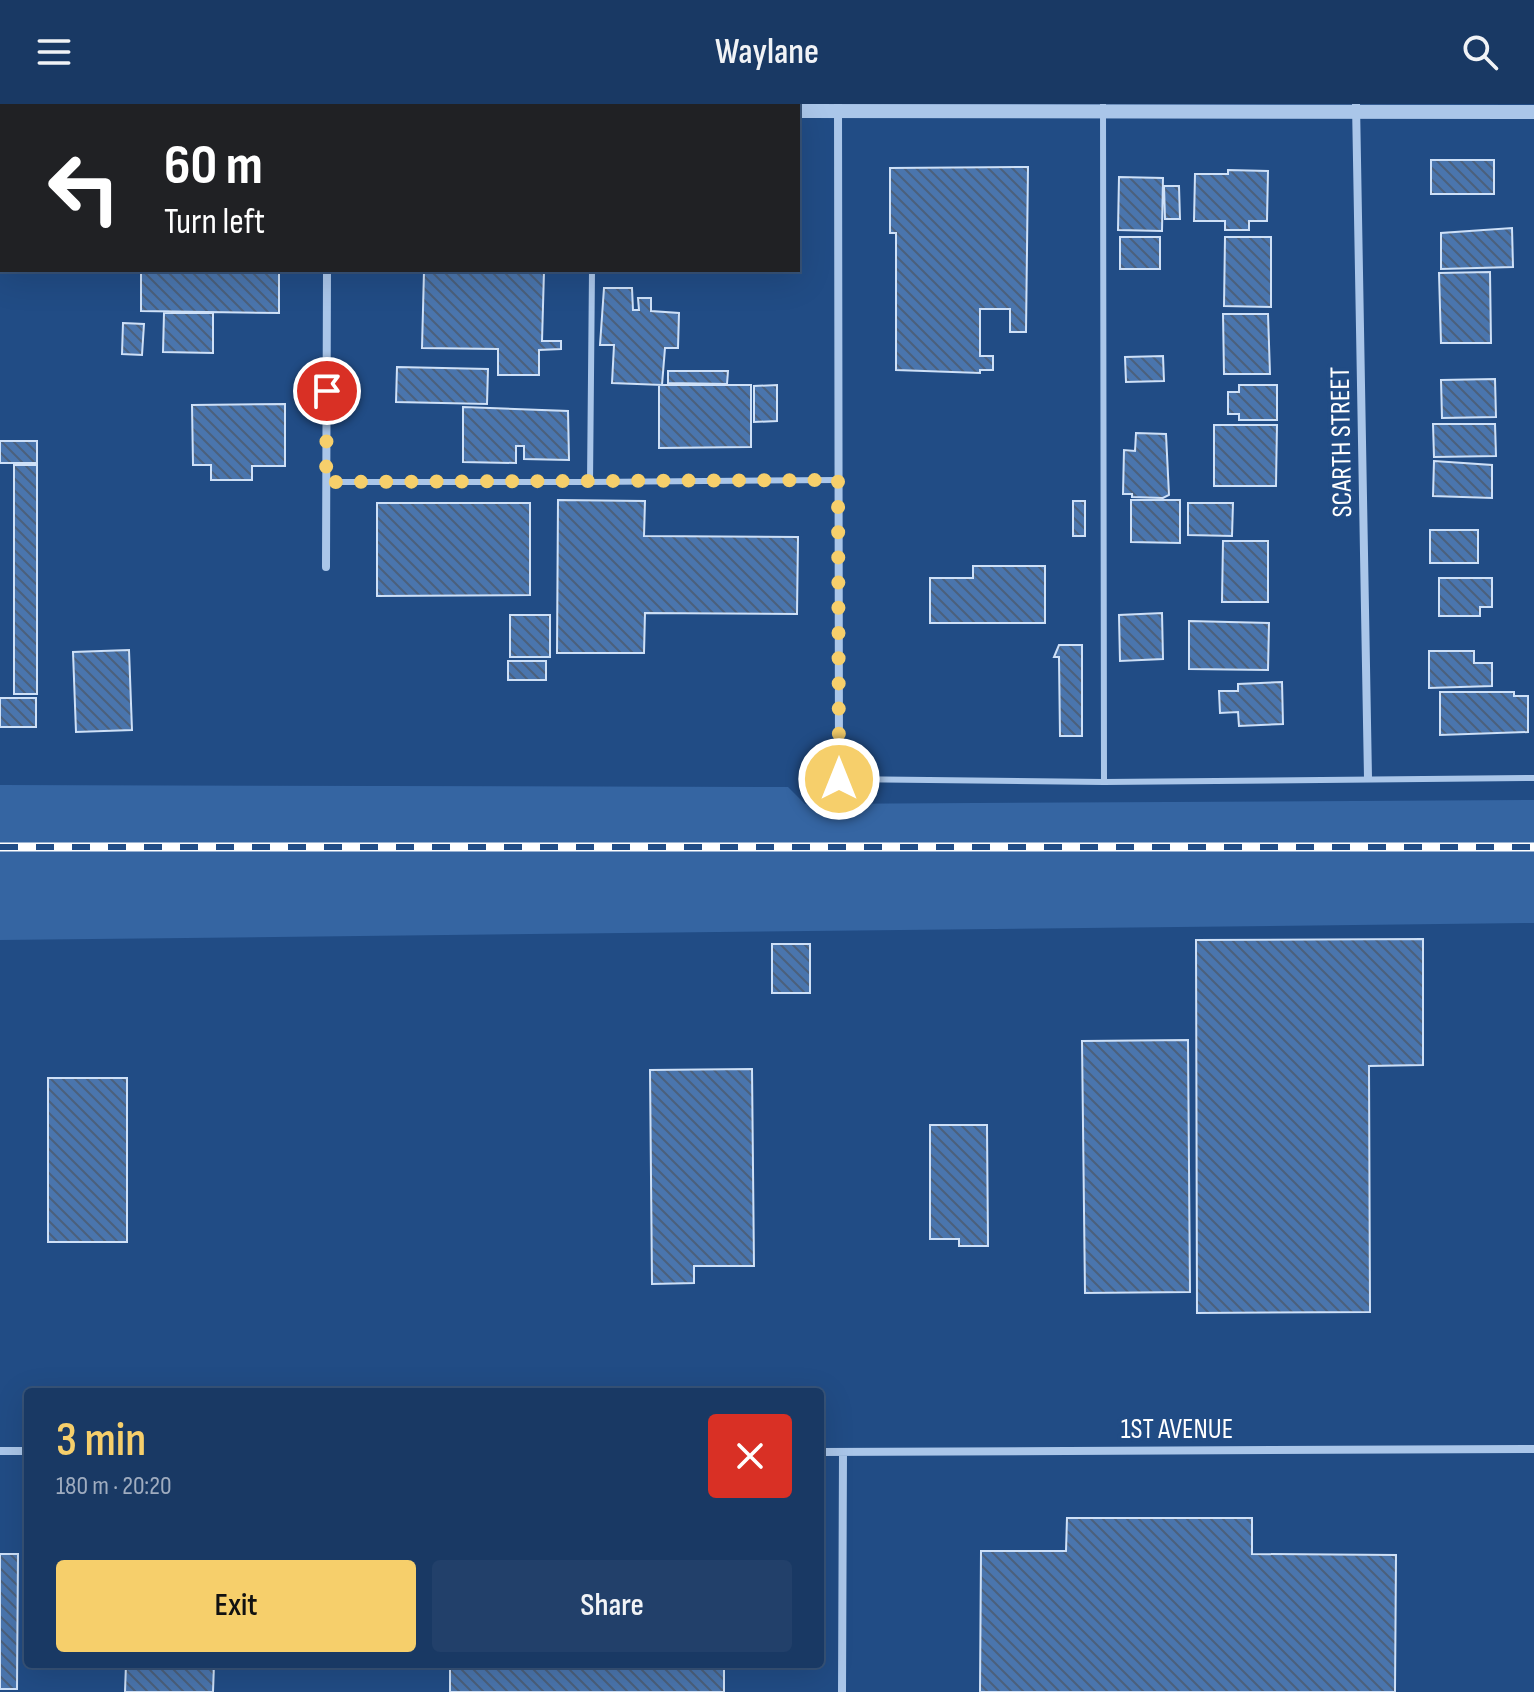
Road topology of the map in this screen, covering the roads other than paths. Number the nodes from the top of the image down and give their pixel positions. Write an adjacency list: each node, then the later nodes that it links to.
1 (838, 108): 2 (street); 4 (street); 8 (street)
2 (1103, 108): 3 (street); 15 (lane)
3 (1356, 108): 5 (street); 12 (street, SCARTH STREET)
4 (800, 111)
5 (1534, 112)
6 (327, 272): 9 (street)
7 (592, 272): 10 (lane)
8 (838, 480): 10 (lane); 14 (street)
9 (326, 482): 10 (lane); 11 (street)
10 (590, 482)
11 (326, 567)
12 (1368, 778): 13 (lane); 15 (lane)
13 (1534, 778)
14 (839, 779): 15 (lane)
15 (1104, 782)
16 (1534, 1449): 20 (street, 1ST AVENUE)
17 (0, 1451): 18 (street)
18 (24, 1451)
19 (824, 1452): 20 (street, 1ST AVENUE)
20 (843, 1452): 21 (street)
21 (842, 1692)

